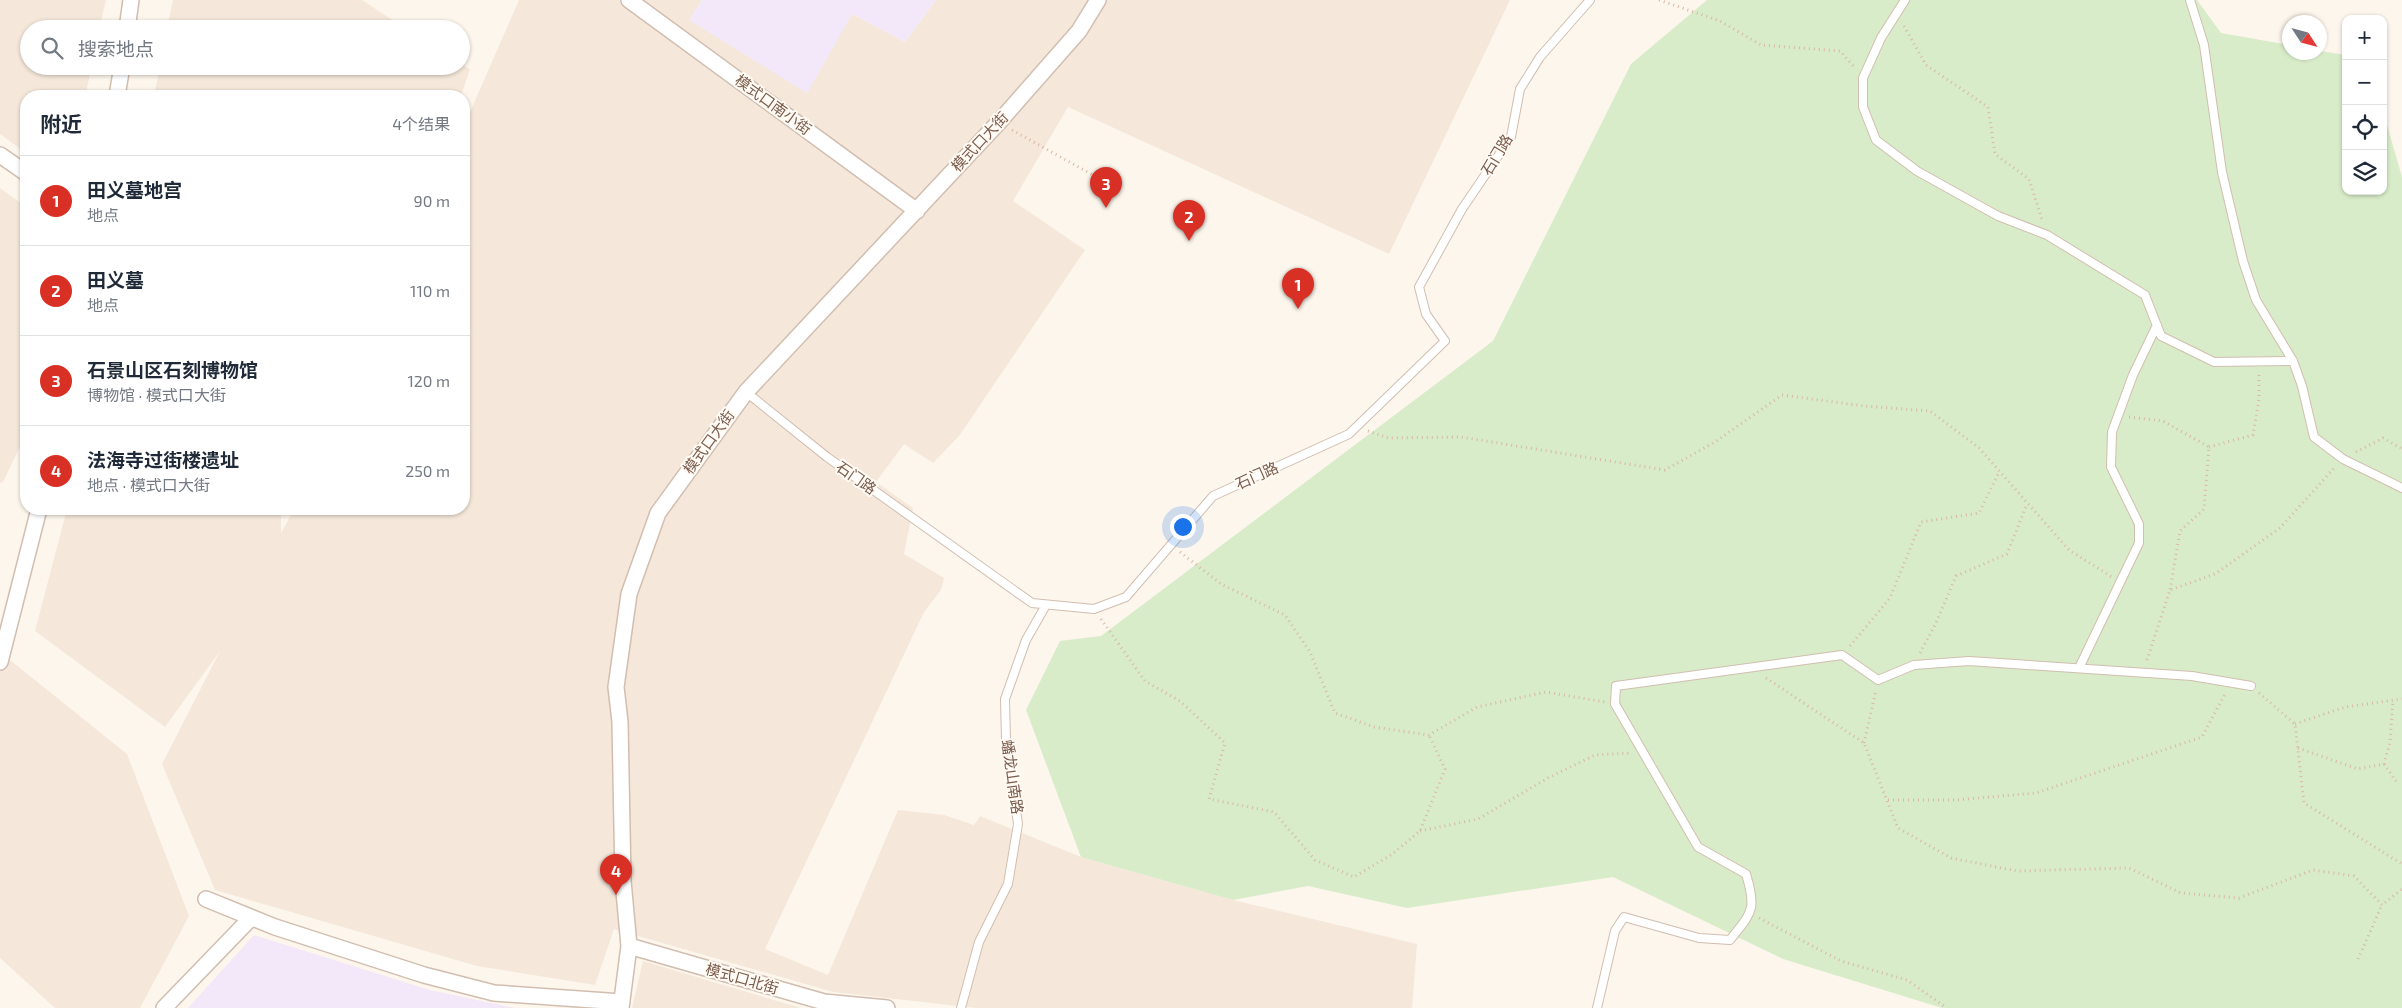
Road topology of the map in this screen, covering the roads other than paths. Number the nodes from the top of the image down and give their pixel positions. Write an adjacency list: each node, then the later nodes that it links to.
1 (132, 0): 7 (street)
2 (630, 0): 12 (street, 模式口南小街)
3 (1098, 0): 12 (street, 模式口大街)
4 (1590, 0): 18 (lane, 石门路)
5 (1905, 0): 13 (lane)
6 (2190, 0): 14 (lane)
7 (129, 20)
8 (120, 75): 9 (street)
9 (118, 90)
10 (0, 154): 11 (street)
11 (20, 169)
12 (917, 211): 15 (street, 模式口大街)
13 (2157, 325): 14 (lane); 20 (lane)
14 (2293, 360): 16 (lane)
15 (746, 392): 18 (lane, 石门路); 24 (street, 模式口大街)
16 (2402, 488)
17 (37, 515): 19 (street)
18 (1046, 605): 28 (lane, 蟠龙山南路)
19 (0, 662)
20 (2079, 668): 21 (lane); 29 (lane)
21 (2251, 686)
22 (206, 900): 23 (street)
23 (251, 918): 25 (street); 26 (street)
24 (629, 946): 25 (street, 模式口大街); 27 (street, 模式口北街)
25 (621, 1005)
26 (164, 1008)
27 (887, 1008)
28 (961, 1008)
29 (1597, 1008)

